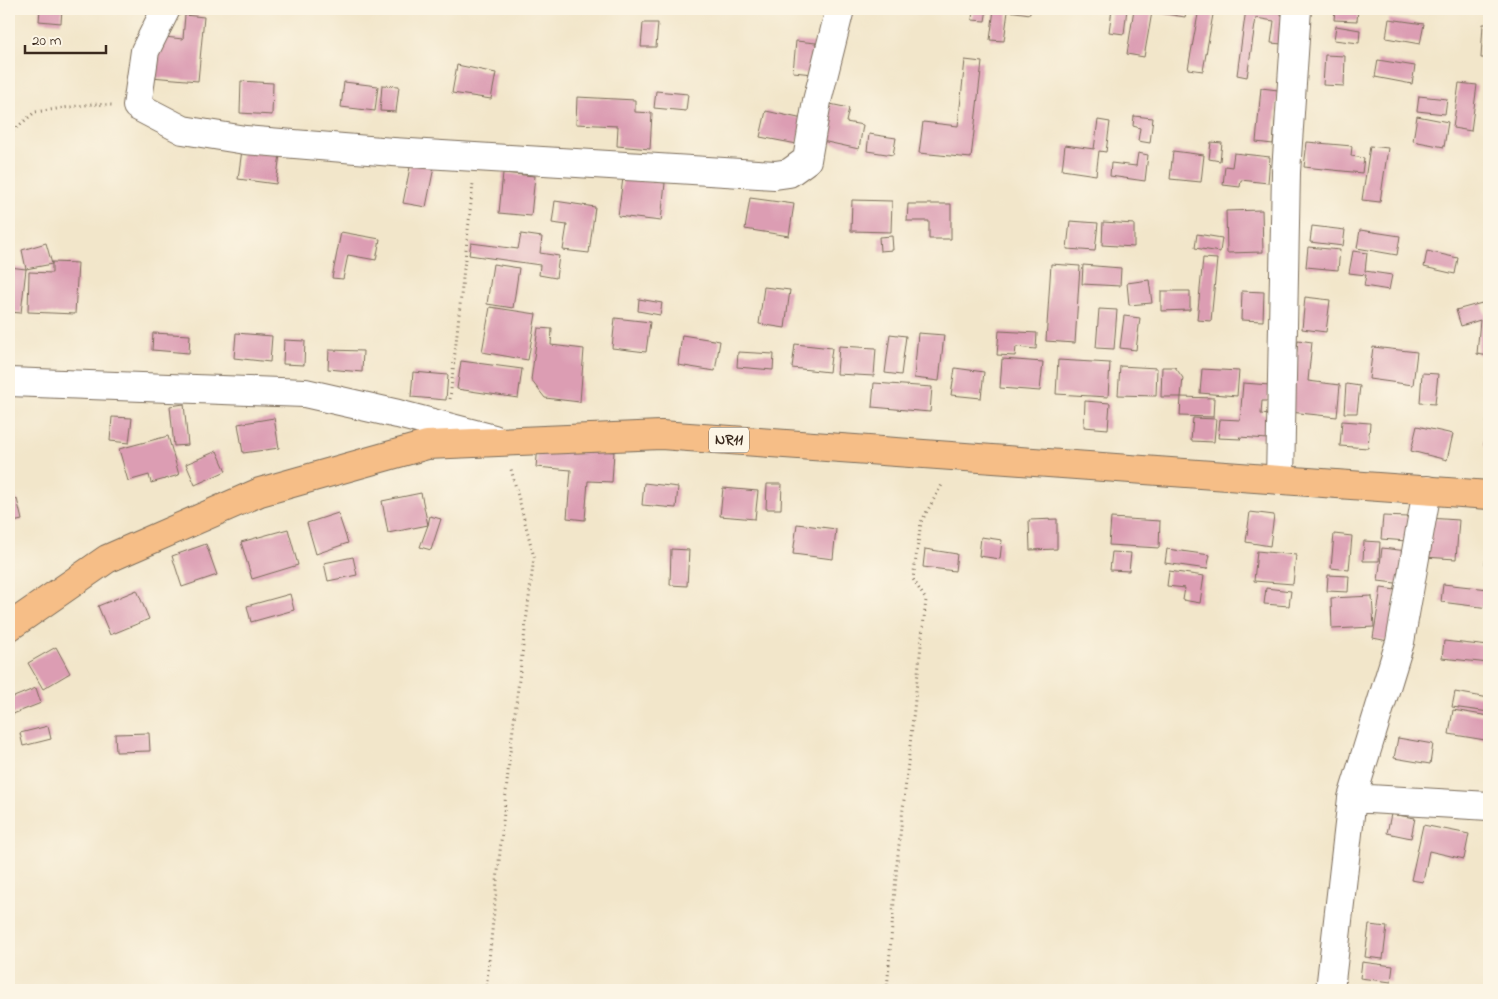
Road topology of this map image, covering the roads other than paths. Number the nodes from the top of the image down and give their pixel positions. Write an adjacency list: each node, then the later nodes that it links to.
1 (166, 9): 2 (street)
2 (840, 9)
3 (1297, 9): 6 (street)
4 (9, 382): 5 (street)
5 (504, 442): 6 (highway, NR11); 9 (highway, NR11)
6 (1280, 480): 7 (highway, NR11)
7 (1427, 490): 8 (highway, NR11); 10 (street)
8 (1489, 495)
9 (9, 627)
10 (1352, 798): 11 (street); 12 (street)
11 (1489, 806)
12 (1330, 990)

